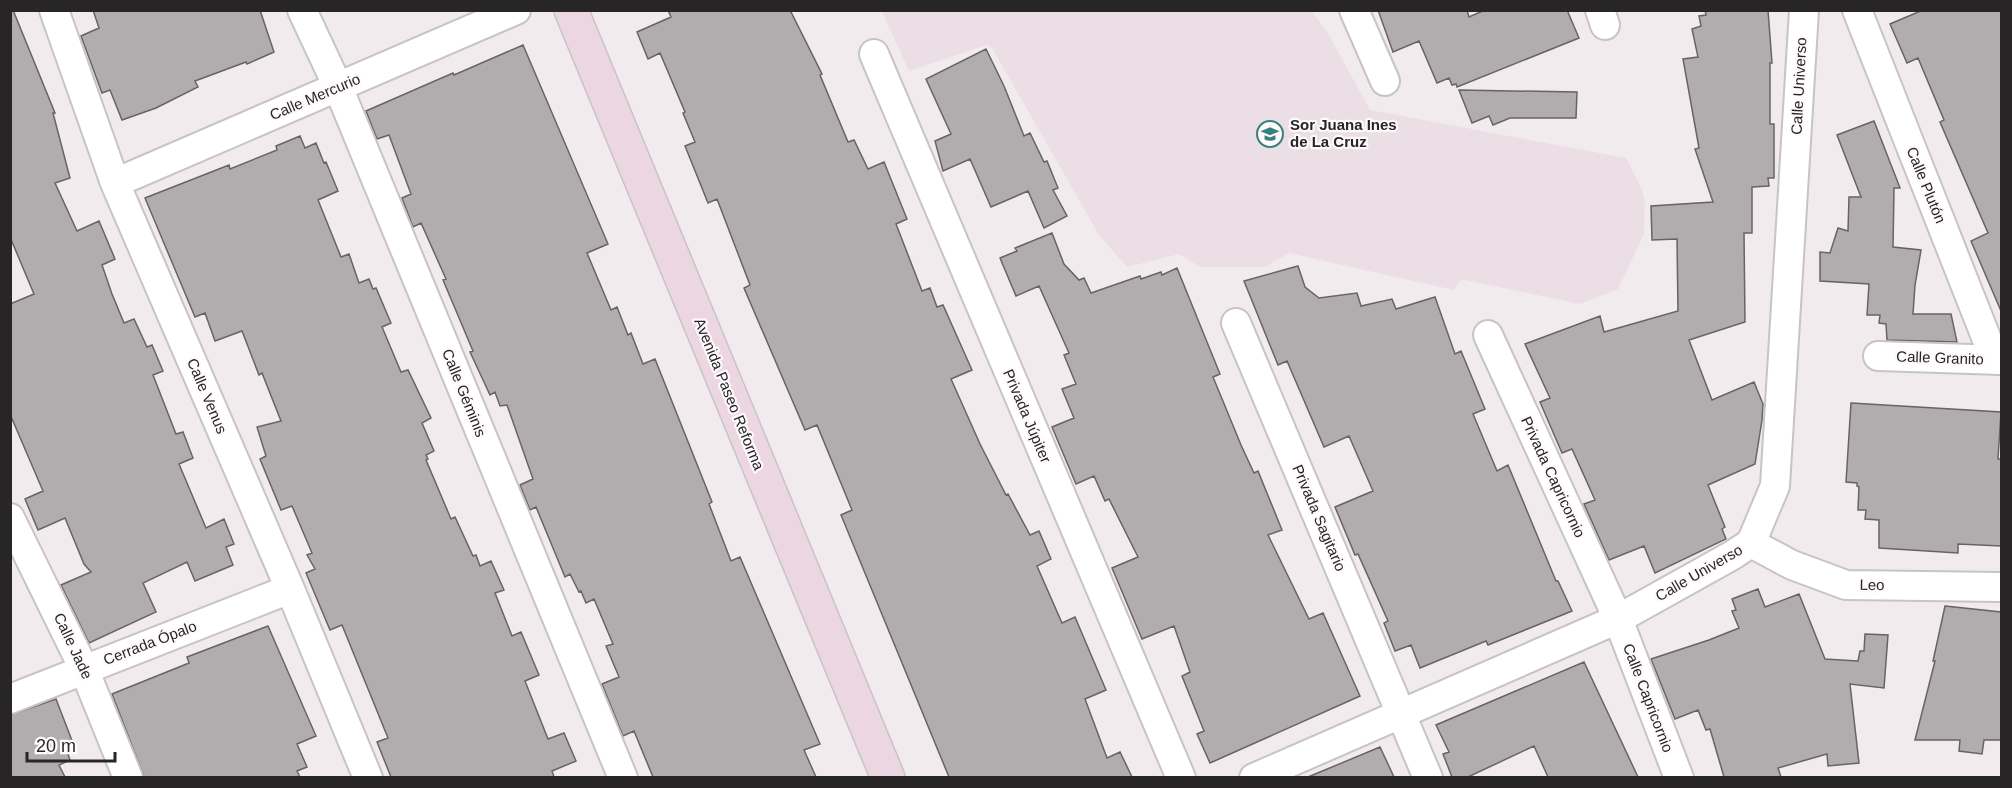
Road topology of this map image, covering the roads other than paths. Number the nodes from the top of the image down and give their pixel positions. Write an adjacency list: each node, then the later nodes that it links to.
1 (54, 10): 11 (street, Calle Venus)
2 (303, 10): 10 (street, Calle Géminis)
3 (516, 10): 10 (street, Calle Mercurio)
4 (571, 10): 27 (main road, Avenida Paseo Reforma)
5 (1354, 10): 9 (street)
6 (1804, 10): 17 (street, Calle Universo)
7 (1857, 10): 15 (street, Calle Plutón)
8 (874, 54): 28 (street, Privada Júpiter)
9 (1385, 81)
10 (338, 87): 11 (street, Calle Mercurio); 26 (street, Calle Géminis)
11 (115, 183): 19 (street, Calle Venus)
12 (1236, 323): 23 (street, Privada Sagitario)
13 (1488, 335): 20 (street, Privada Capricornio)
14 (1878, 356): 15 (street, Calle Granito)
15 (1998, 360)
16 (10, 518): 21 (street, Calle Jade)
17 (1750, 543): 18 (street, Leo); 20 (street, Calle Universo)
18 (2001, 587)
19 (290, 589): 21 (street, Cerrada Ópalo); 25 (street, Calle Venus)
20 (1618, 619): 23 (street, Calle Universo); 31 (street, Calle Capricornio)
21 (84, 669): 22 (street, Cerrada Ópalo); 24 (street, Calle Jade)
22 (10, 699)
23 (1401, 714): 29 (street, Calle Universo); 30 (street, Privada Sagitario)
24 (128, 777)
25 (368, 777)
26 (623, 777)
27 (888, 777)
28 (1181, 777)
29 (1254, 777)
30 (1428, 777)
31 (1679, 777)

